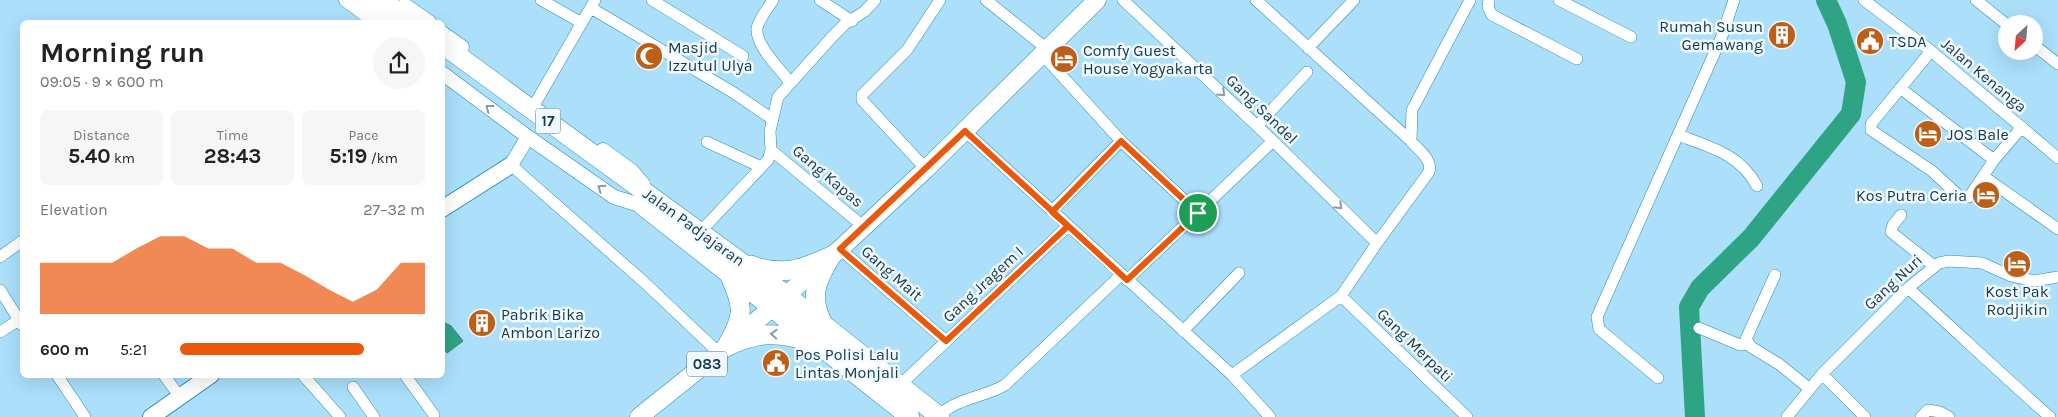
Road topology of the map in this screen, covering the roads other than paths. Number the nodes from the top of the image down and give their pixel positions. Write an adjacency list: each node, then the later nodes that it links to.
1 (346, 0): 24 (street)
2 (366, 0): 25 (highway)
3 (382, 0): 26 (highway)
4 (398, 0): 27 (street)
5 (541, 0): 29 (street)
6 (652, 0): 37 (street)
7 (773, 0): 43 (street)
8 (820, 0): 28 (street)
9 (875, 0): 28 (street)
10 (940, 0): 61 (street)
11 (986, 0): 34 (street)
12 (1097, 0): 34 (main road)
13 (1123, 0): 47 (street, Gang Sandel, one-way to 47)
14 (1256, 0): 33 (street)
15 (1354, 0): 33 (street)
16 (1470, 0): 54 (street)
17 (1489, 0): 39 (street)
18 (1560, 0): 31 (street)
19 (1734, 0): 50 (street)
20 (1864, 0): 35 (street, Jalan Kenanga)
21 (1976, 0): 23 (street)
22 (593, 4): 29 (street); 46 (street)
23 (1998, 18)
24 (373, 20)
25 (393, 20)
26 (410, 20)
27 (426, 20)
28 (852, 20): 43 (street)
29 (582, 22): 45 (street)
30 (445, 35): 45 (street)
31 (1631, 37)
32 (445, 46): 64 (highway, Jalan Padjajaran / 17)
33 (1308, 48): 54 (street)
34 (1044, 51): 49 (main road); 52 (street)
35 (1931, 51): 44 (street); 48 (street, Jalan Kenanga)
36 (2043, 52): 40 (street)
37 (743, 56)
38 (445, 59): 64 (highway, Jalan Padjajaran / 17)
39 (1577, 59)
40 (2058, 64)
41 (1306, 72): 47 (street)
42 (445, 75): 51 (street, one-way to 42)
43 (790, 82): 46 (street)
44 (1900, 88): 58 (street); 62 (street)
45 (536, 102): 64 (street)
46 (772, 119): 56 (street)
47 (1258, 126): 53 (street, Gang Sandel)
48 (2022, 127): 57 (street, Jalan Kenanga); 58 (street)
49 (965, 131): 61 (main road); 66 (street)
50 (1678, 135): 63 (street); 105 (street)
51 (528, 137): 59 (street); 64 (street, one-way to 51)
52 (1121, 141): 66 (street); 67 (street)
53 (1273, 141): 67 (street); 74 (street, Gang Sandel, one-way to 74)
54 (1411, 141): 74 (street)
55 (707, 142): 60 (street)
56 (771, 150): 60 (street); 70 (street, Gang Kapas)
57 (2058, 158)
58 (1994, 160): 62 (street)
59 (511, 165): 65 (main road); 97 (street)
60 (760, 167): 72 (street)
61 (926, 169): 70 (main road)
62 (1983, 176): 71 (street)
63 (1757, 186)
64 (649, 203): 72 (highway, Jalan Padjajaran / 17); 78 (highway, Jalan Padjajaran / 17)
65 (445, 207)
66 (1052, 212): 69 (street)
67 (1198, 213): 82 (street)
68 (1901, 214): 77 (street)
69 (1068, 226): 82 (street); 94 (street, Gang Jragem I)
70 (864, 227): 75 (main road)
71 (2058, 230)
72 (700, 232): 78 (highway, Jalan Padjajaran / 17)
73 (20, 242): 76 (street)
74 (1377, 243): 86 (street)
75 (836, 252): 78 (highway); 85 (main road); 90 (highway); 94 (street, Gang Mait)
76 (0, 257)
77 (1934, 266): 81 (street, Gang Nuri); 83 (street, Gang Nuri)
78 (734, 267): 85 (highway, Jalan Padjajaran / 17); 87 (highway, Jalan Padjajaran / 17); 97 (highway)
79 (1239, 273): 92 (street)
80 (1775, 274): 95 (street)
81 (2058, 277)
82 (1124, 278): 92 (street); 111 (street)
83 (1908, 288): 98 (street, Gang Nuri); 124 (street)
84 (0, 290): 88 (street)
85 (786, 295): 87 (main road); 90 (highway, Jalan Padjajaran / 17)
86 (1341, 296): 99 (street); 119 (street, Gang Merpati)
87 (772, 307): 96 (highway, Jalan Padjajaran / 17); 97 (main road, 083)
88 (20, 320)
89 (20, 322): 93 (street)
90 (823, 325): 106 (highway, Jalan Padjajaran / 17)
91 (1699, 328): 95 (street)
92 (1183, 331): 99 (street)
93 (0, 332)
94 (946, 341): 106 (street, Gang Jragem I)
95 (1748, 344): 108 (street)
96 (821, 346): 97 (highway, one-way to 97); 117 (highway, Jalan Padjajaran / 17)
97 (723, 350): 116 (main road, 083)
98 (1822, 374): 108 (street, Gang Nuri); 121 (street)
99 (1232, 375): 118 (street)
100 (59, 378): 112 (street)
101 (166, 378): 109 (street)
102 (207, 378): 109 (main road)
103 (305, 378): 114 (street)
104 (407, 378): 110 (street)
105 (1658, 378)
106 (898, 386): 111 (highway, Jalan Padjajaran / 17)
107 (353, 387): 115 (street)
108 (1810, 389): 120 (street, Gang Nuri)
109 (180, 397): 113 (main road)
110 (434, 415)
111 (940, 416)
112 (85, 417)
113 (151, 417)
114 (340, 417)
115 (374, 417)
116 (639, 417)
117 (910, 417)
118 (1270, 417)
119 (1467, 417)
120 (1787, 417)
121 (1865, 417)
122 (1921, 417): 123 (street)
123 (1949, 417)
124 (2050, 417)

